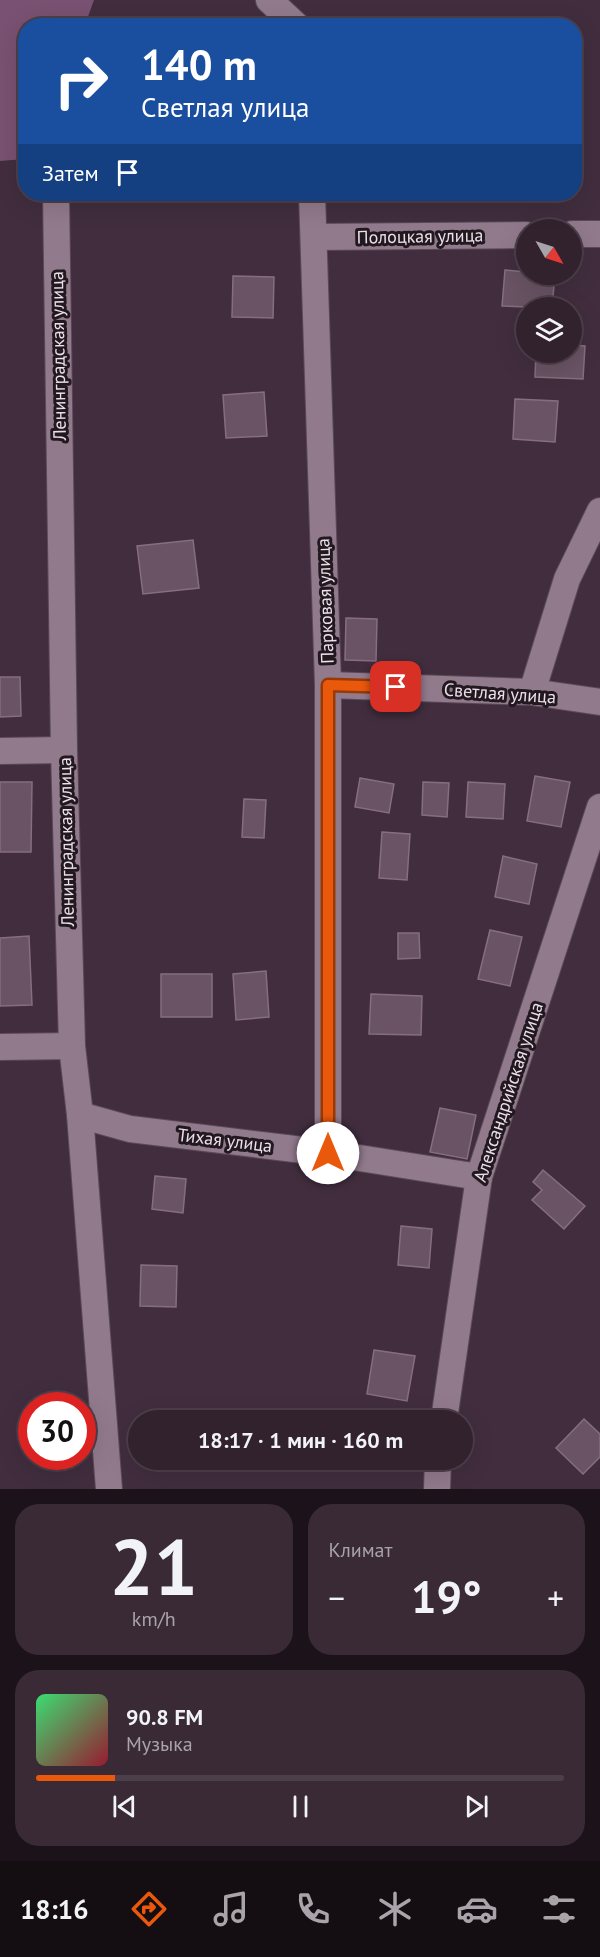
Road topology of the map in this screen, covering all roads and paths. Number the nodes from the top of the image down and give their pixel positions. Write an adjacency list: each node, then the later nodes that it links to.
1 (269, 0): 2 (street)
2 (288, 18)
3 (56, 201): 13 (street, Ленинградская улица)
4 (312, 201): 8 (street, Парковая улица)
5 (582, 234): 6 (street)
6 (600, 234)
7 (516, 235): 8 (street, Полоцкая улица)
8 (314, 237): 10 (street, Парковая улица)
9 (600, 511): 11 (street)
10 (328, 685): 11 (street, Светлая улица); 19 (street, Парковая улица)
11 (532, 692): 12 (street, Светлая улица)
12 (600, 702)
13 (64, 750): 14 (street); 16 (street, Ленинградская улица)
14 (0, 751)
15 (600, 807): 20 (street, Александрийская улица)
16 (72, 1046): 17 (street); 18 (street, Ленинградская улица)
17 (0, 1047)
18 (80, 1115): 19 (street, Тихая улица); 23 (street, Ленинградская улица)
19 (328, 1153): 20 (street, Тихая улица)
20 (479, 1177): 21 (street, Александрийская улица)
21 (445, 1410)
22 (438, 1470): 24 (street)
23 (110, 1489)
24 (437, 1489)

